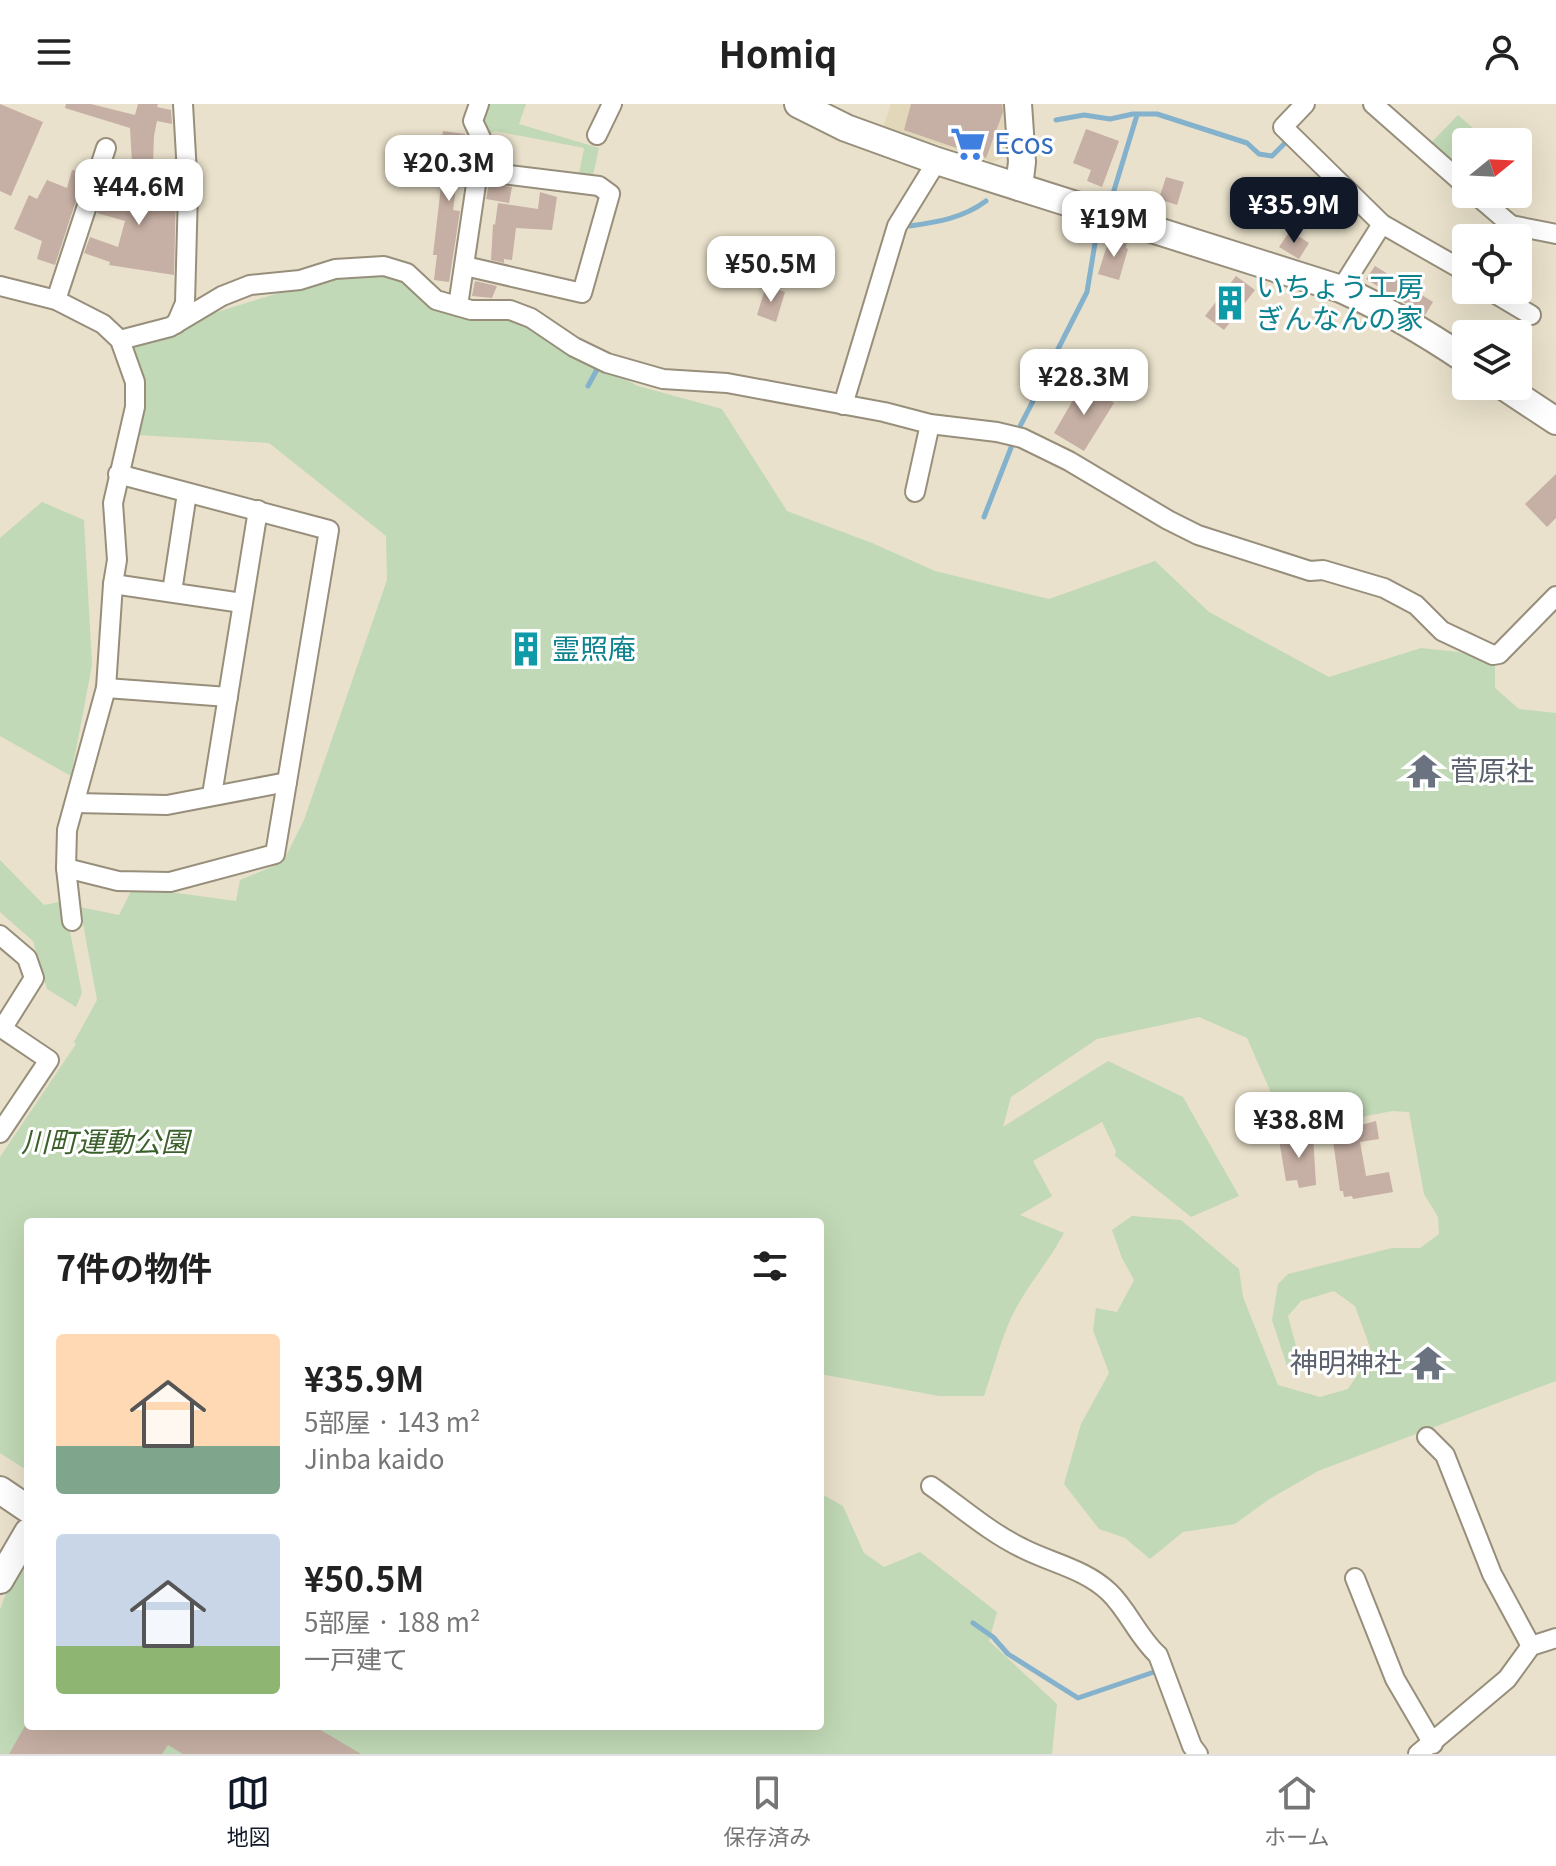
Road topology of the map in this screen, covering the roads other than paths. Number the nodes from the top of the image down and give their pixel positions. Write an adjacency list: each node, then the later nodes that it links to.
1 (183, 104): 27 (street)
2 (479, 104): 11 (street)
3 (612, 104): 8 (street)
4 (798, 104): 10 (main road)
5 (1018, 104): 13 (main road)
6 (1305, 104): 15 (street)
7 (1373, 104): 12 (street)
8 (597, 135)
9 (106, 148): 23 (street)
10 (937, 161): 13 (main road); 31 (street)
11 (478, 171): 20 (street); 20 (street)
12 (1452, 174)
13 (1019, 187): 22 (main road)
14 (1487, 208): 16 (street)
15 (1382, 224): 19 (street); 22 (street)
16 (1500, 224)
17 (1532, 233): 18 (street)
18 (1556, 234)
19 (1452, 264)
20 (465, 266): 25 (street)
21 (0, 286): 23 (street)
22 (1341, 289): 29 (main road)
23 (56, 300): 28 (street)
24 (1513, 304): 26 (street)
25 (458, 306): 27 (street); 31 (street)
26 (1531, 315)
27 (176, 324): 28 (street)
28 (120, 340): 34 (street)
29 (1452, 351)
30 (1524, 400): 32 (main road)
31 (843, 405): 33 (street)
32 (1556, 421)
33 (930, 424): 35 (street); 40 (street)
34 (118, 474): 36 (street); 38 (street)
35 (915, 492)
36 (187, 493): 37 (street); 39 (street)
37 (258, 510): 41 (street); 44 (street)
38 (113, 584): 39 (street); 42 (street)
39 (172, 592): 41 (street)
40 (1556, 596)
41 (242, 603): 43 (street)
42 (106, 688): 43 (street); 46 (street)
43 (228, 697): 45 (street)
44 (287, 782): 45 (street); 47 (street)
45 (212, 795): 46 (street)
46 (75, 803): 47 (street)
47 (66, 868): 48 (street)
48 (72, 921)
49 (0, 935): 50 (street)
50 (1, 1028): 51 (street)
51 (2, 1127)
52 (1427, 1437): 60 (street)
53 (931, 1486): 62 (street)
54 (0, 1490): 55 (main road)
55 (24, 1506)
56 (24, 1539): 58 (main road)
57 (1355, 1578): 61 (street)
58 (0, 1580)
59 (1556, 1638): 60 (street)
60 (1531, 1646): 61 (street)
61 (1425, 1749)
62 (1198, 1754)

